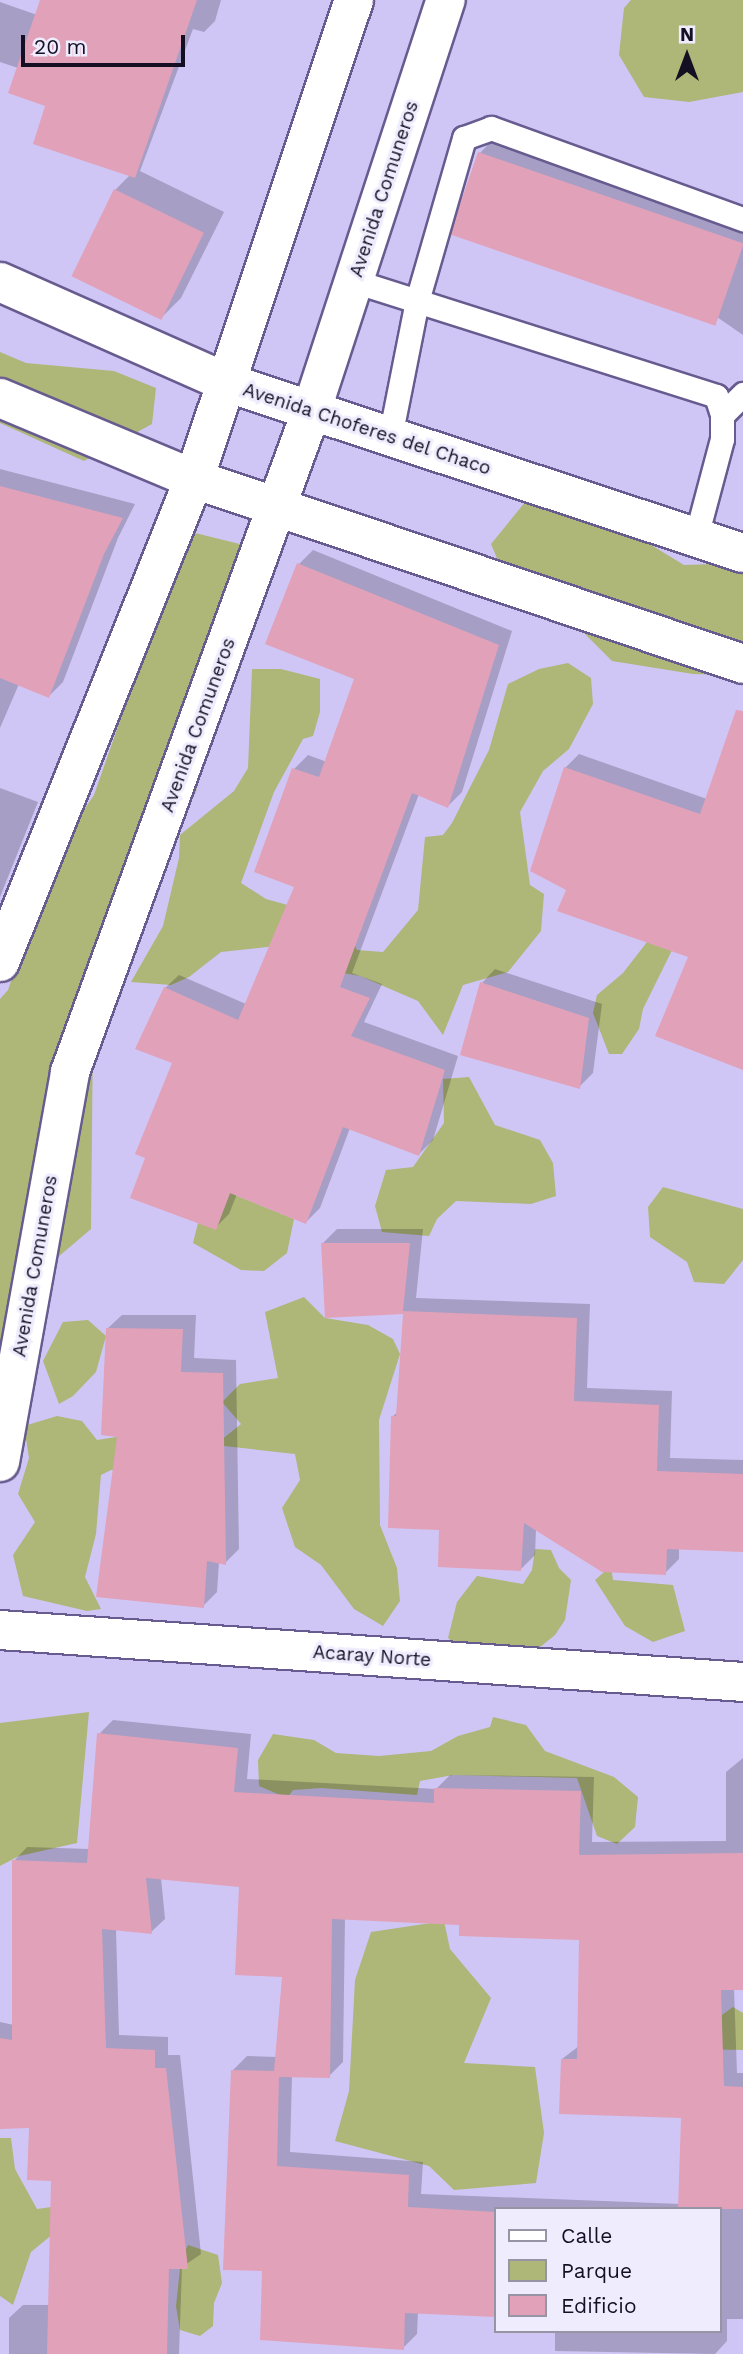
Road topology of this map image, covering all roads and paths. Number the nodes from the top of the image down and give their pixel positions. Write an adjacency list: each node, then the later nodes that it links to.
1 (354, 0): 7 (street)
2 (446, 0): 4 (street, Avenida Comuneros)
3 (743, 219): 6 (lane)
4 (354, 281): 6 (lane); 10 (street, Avenida Comuneros)
5 (0, 282): 7 (street, Avenida Choferes del Chaco)
6 (417, 301): 11 (lane); 12 (lane)
7 (228, 383): 10 (street, Avenida Choferes del Chaco); 13 (street)
8 (743, 394): 11 (lane)
9 (0, 398): 13 (street)
10 (312, 412): 12 (street, Avenida Choferes del Chaco); 14 (street, Avenida Comuneros)
11 (722, 415): 15 (lane)
12 (390, 436): 15 (street, Avenida Choferes del Chaco)
13 (194, 479): 14 (street); 18 (street)
14 (278, 506): 17 (street); 19 (street, Avenida Comuneros)
15 (696, 537): 16 (street, Avenida Choferes del Chaco)
16 (743, 553)
17 (743, 664)
18 (0, 962)
19 (0, 1462)
20 (0, 1630): 21 (street, Acaray Norte)
21 (743, 1682)

